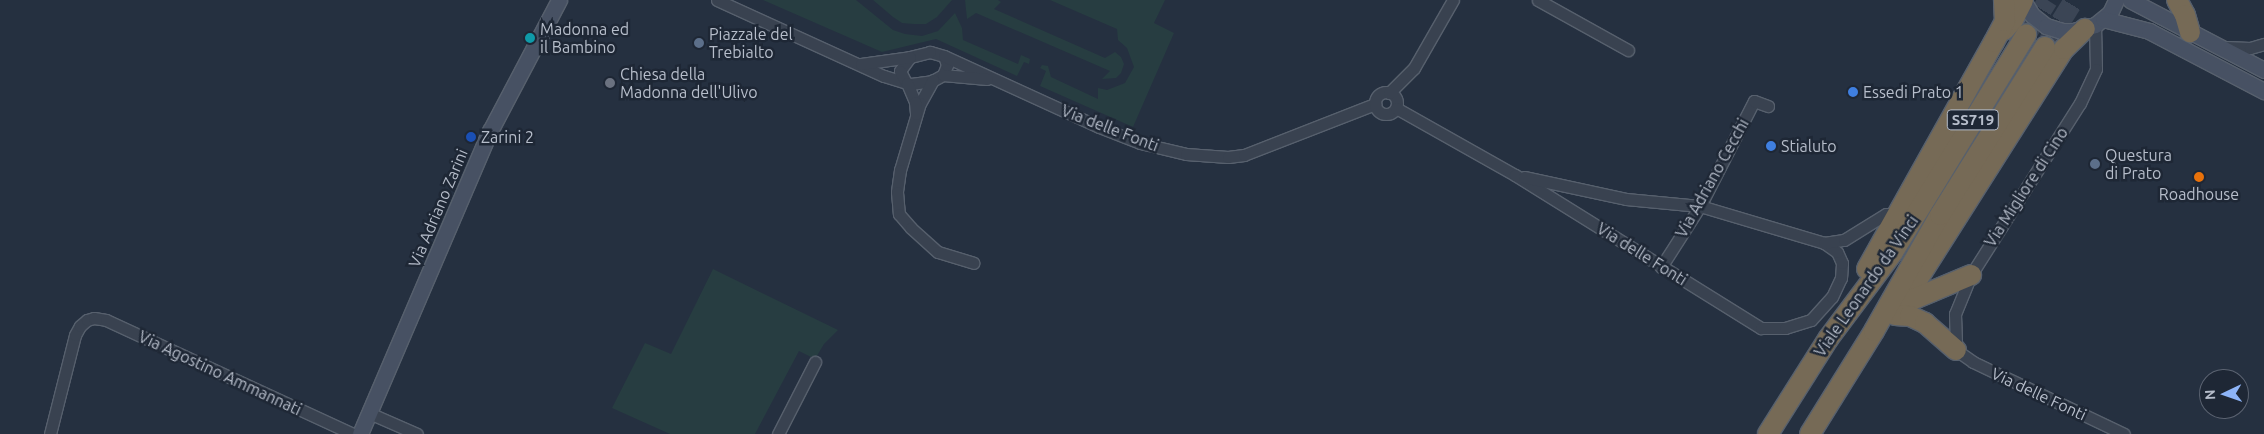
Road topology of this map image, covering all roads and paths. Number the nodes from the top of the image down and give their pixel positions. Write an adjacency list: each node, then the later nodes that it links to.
1 (559, 0): 43 (street, Via Adriano Zarini)
2 (717, 0): 20 (street, Via delle Fonti)
3 (1453, 0): 26 (street)
4 (1538, 0): 17 (street)
5 (2004, 0): 13 (highway)
6 (2023, 0): 10 (street); 13 (highway)
7 (2116, 0): 10 (street)
8 (2130, 0): 11 (street)
9 (2176, 0): 11 (highway)
10 (2094, 25): 25 (street); 37 (street, Via Migliore di Cino); 38 (highway)
11 (2190, 32): 16 (street)
12 (2026, 35): 40 (highway, Viale Leonardo da Vinci / SS719)
13 (1994, 42): 33 (highway)
14 (2264, 44): 16 (street)
15 (2045, 47): 39 (highway, Viale Leonardo da Vinci / SS719)
16 (2221, 47): 21 (street)
17 (1628, 50)
18 (944, 56): 19 (street, Via delle Fonti); 22 (street); 23 (street, Via delle Fonti)
19 (910, 57): 20 (street, Via delle Fonti); 24 (street)
20 (861, 64): 24 (street, Via delle Fonti)
21 (2264, 70)
22 (938, 78): 23 (street, Via delle Fonti); 24 (street, Via delle Fonti); 30 (street)
23 (991, 79): 27 (street, Via delle Fonti)
24 (906, 82): 30 (street)
25 (2264, 92)
26 (1389, 93): 27 (street, Via delle Fonti); 29 (street)
27 (1375, 104): 29 (street, Via delle Fonti)
28 (1768, 106): 32 (street, Via Adriano Cecchi)
29 (1396, 108): 31 (street, Via delle Fonti)
30 (916, 115): 35 (street)
31 (1515, 175): 32 (street); 36 (street, Via delle Fonti)
32 (1700, 206): 34 (street); 36 (street, Via Adriano Cecchi)
33 (1898, 216): 34 (street); 40 (highway)
34 (1824, 243): 36 (street, Via delle Fonti)
35 (973, 263)
36 (1661, 267)
37 (1971, 275): 38 (highway); 41 (street, Via Migliore di Cino)
38 (1899, 309): 39 (highway); 41 (highway)
39 (1874, 331): 50 (highway, Viale Leonardo da Vinci / SS719)
40 (1828, 339): 49 (highway, Viale Leonardo da Vinci / SS719)
41 (1956, 350): 51 (street, Via delle Fonti)
42 (815, 362): 48 (street)
43 (369, 414): 46 (street, Via Adriano Zarini); 47 (street)
44 (50, 434): 45 (street, Via Agostino Ammannati)
45 (353, 434)
46 (360, 434)
47 (417, 434)
48 (778, 434)
49 (1768, 434)
50 (1810, 434)
51 (2124, 434)

